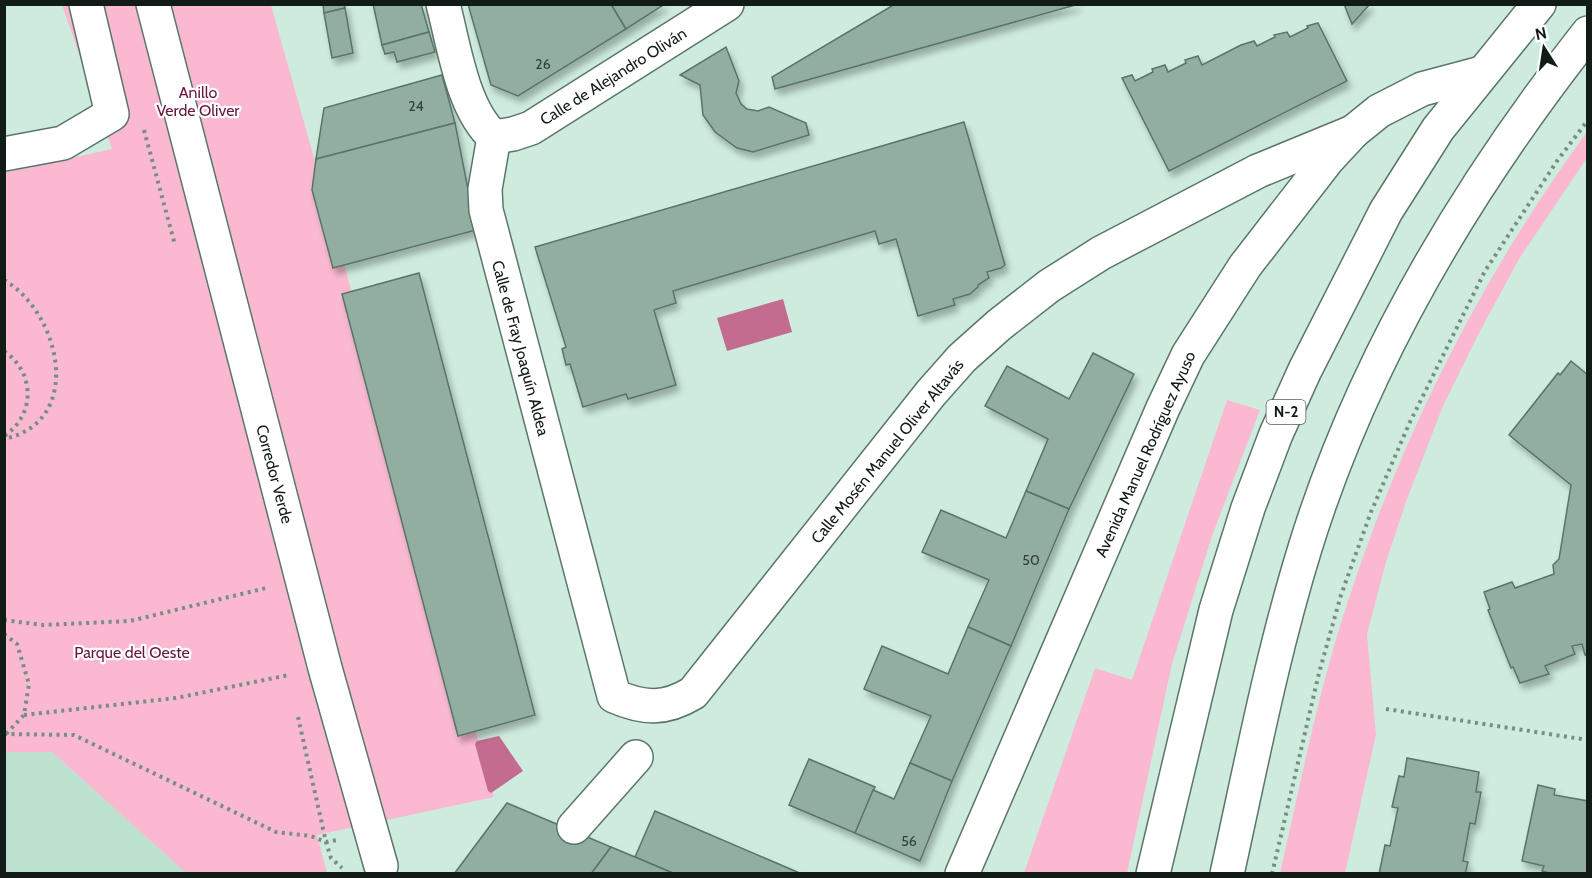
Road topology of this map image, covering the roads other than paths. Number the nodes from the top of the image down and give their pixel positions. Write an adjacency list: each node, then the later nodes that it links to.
1 (86, 4): 10 (main road)
2 (153, 4): 14 (main road, Corredor Verde)
3 (443, 4): 9 (main road)
4 (727, 4): 9 (main road, Calle de Alejandro Oliván)
5 (1539, 4): 7 (main road, N-2)
6 (1587, 33): 17 (main road)
7 (1482, 73): 8 (main road, Avenida Manuel Rodríguez Ayuso); 16 (main road, N-2)
8 (1353, 132): 11 (main road, Calle Mosén Manuel Oliver Altavás); 15 (main road, Avenida Manuel Rodríguez Ayuso)
9 (494, 137): 11 (main road, Calle de Fray Joaquín Aldea)
10 (4, 154)
11 (614, 696)
12 (636, 757): 13 (main road)
13 (574, 827)
14 (381, 866)
15 (962, 873)
16 (1153, 873)
17 (1227, 873)

